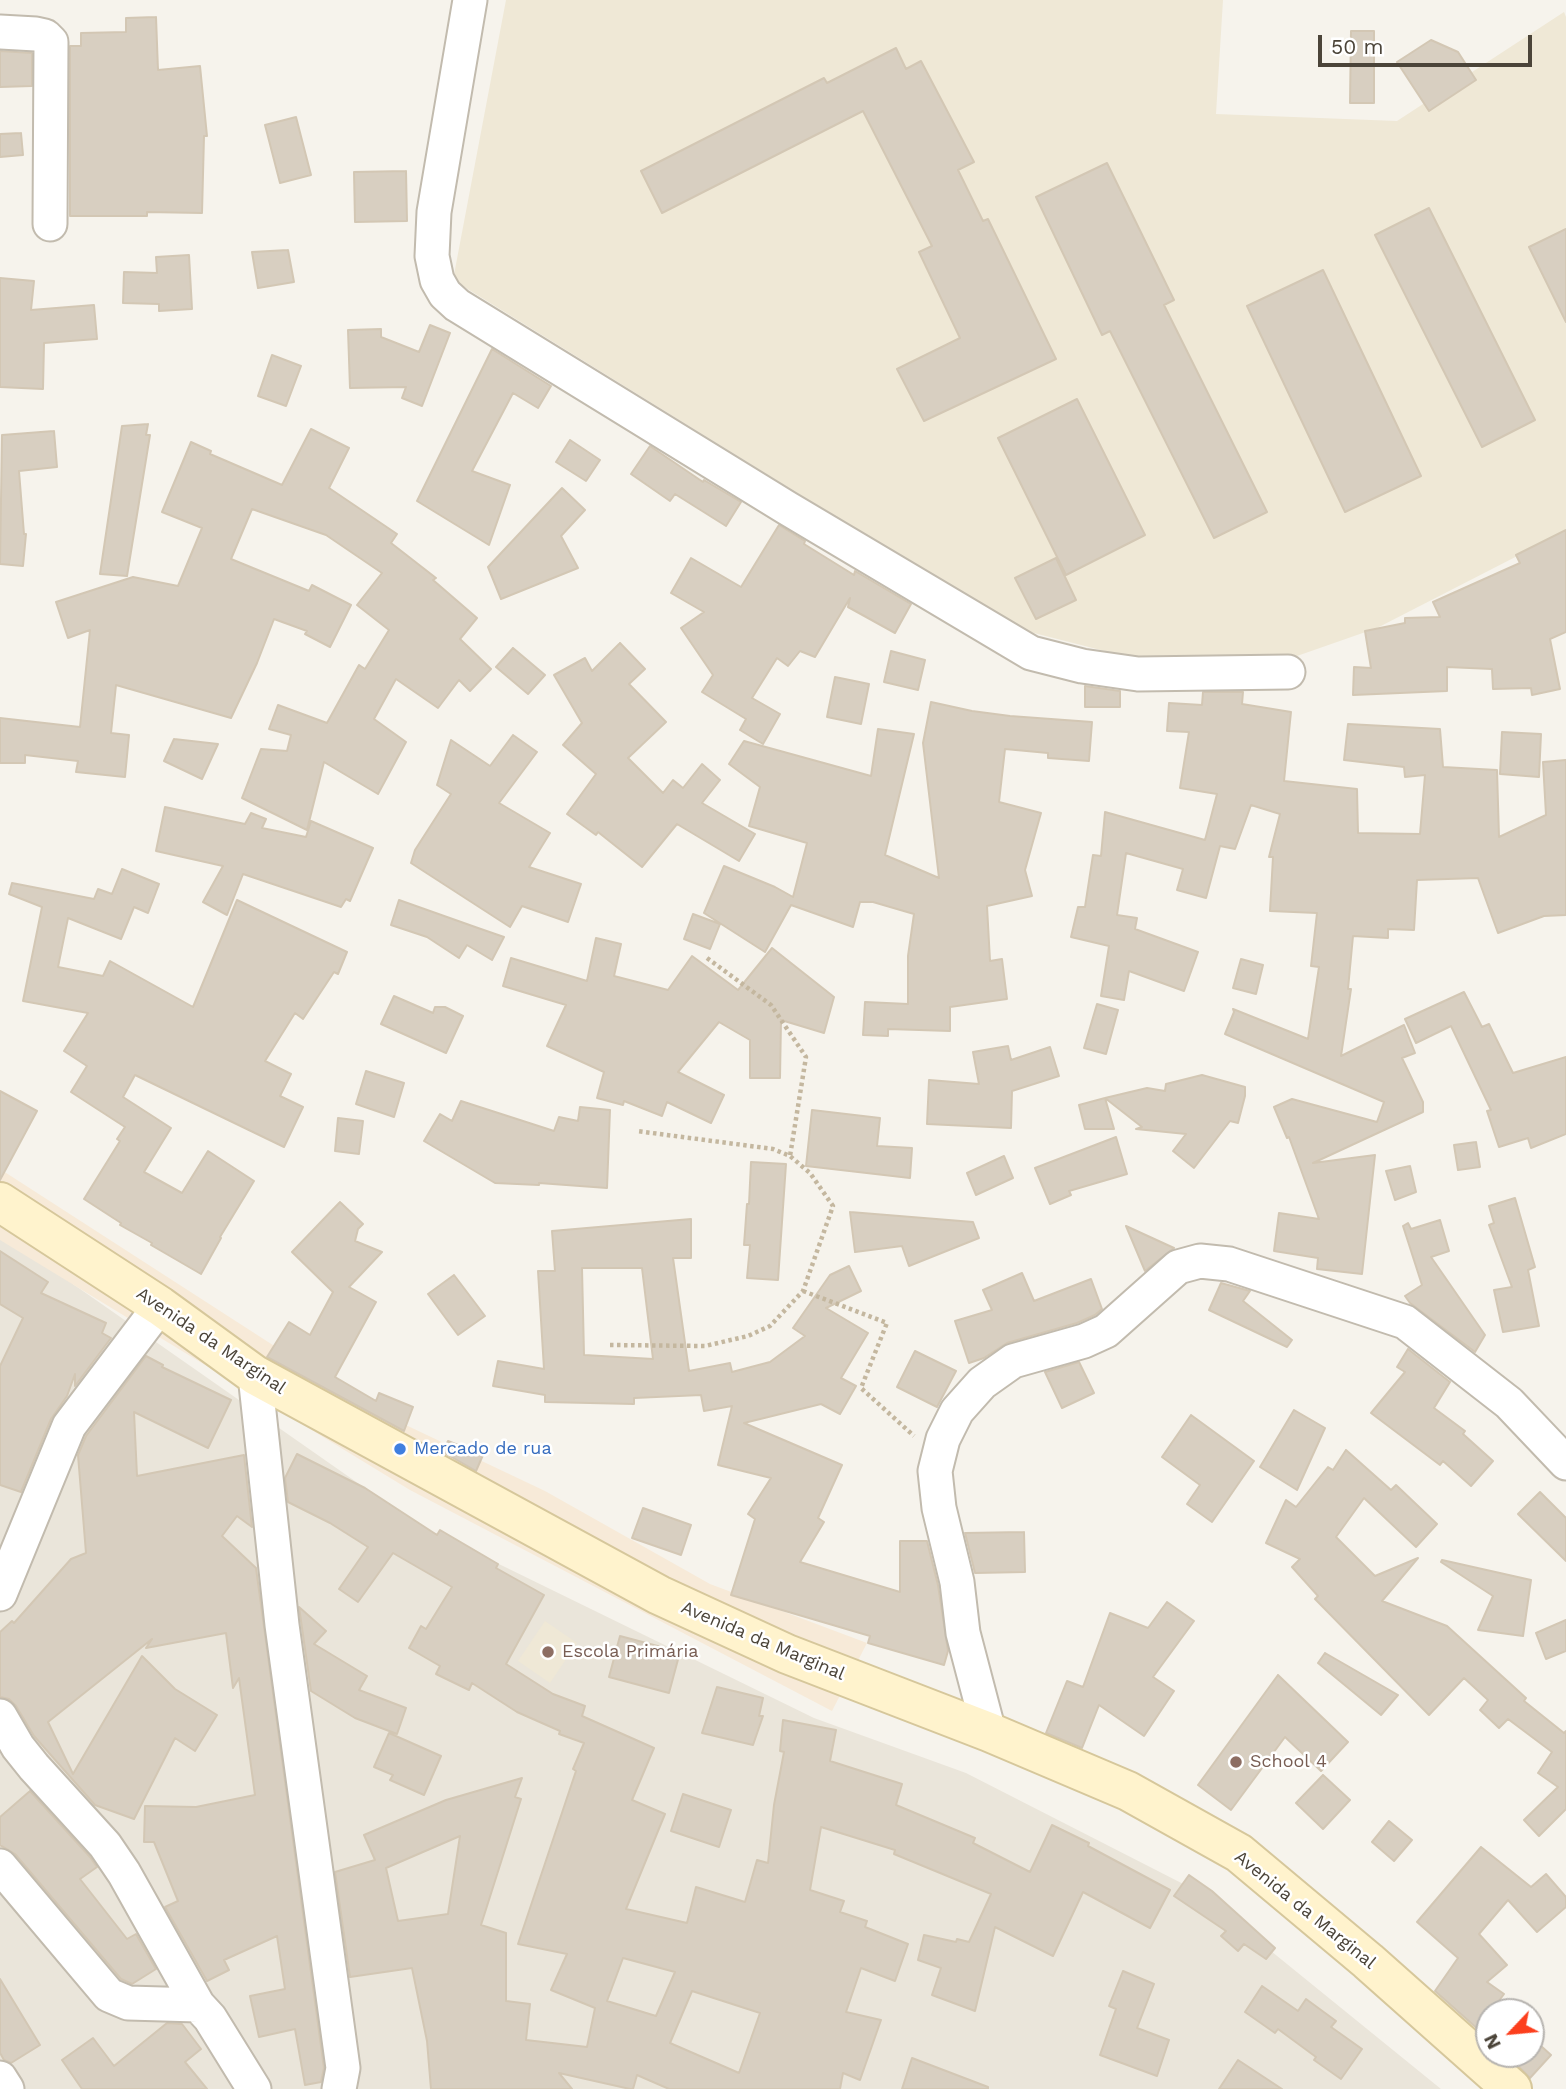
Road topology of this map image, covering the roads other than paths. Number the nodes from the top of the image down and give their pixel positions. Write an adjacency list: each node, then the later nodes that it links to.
1 (470, 0): 4 (street)
2 (0, 32): 3 (street)
3 (50, 224)
4 (1288, 672)
5 (0, 1202): 6 (street, Avenida da Marginal)
6 (160, 1306): 7 (street, Avenida da Marginal); 9 (street)
7 (255, 1375): 11 (street, Avenida da Marginal); 17 (street)
8 (1566, 1463): 11 (street)
9 (0, 1594)
10 (0, 1716): 13 (street)
11 (989, 1732): 18 (street, Avenida da Marginal)
12 (0, 1866): 13 (street)
13 (198, 2005): 16 (street)
14 (0, 2078): 15 (street)
15 (7, 2089)
16 (254, 2089)
17 (339, 2089)
18 (1512, 2089)

